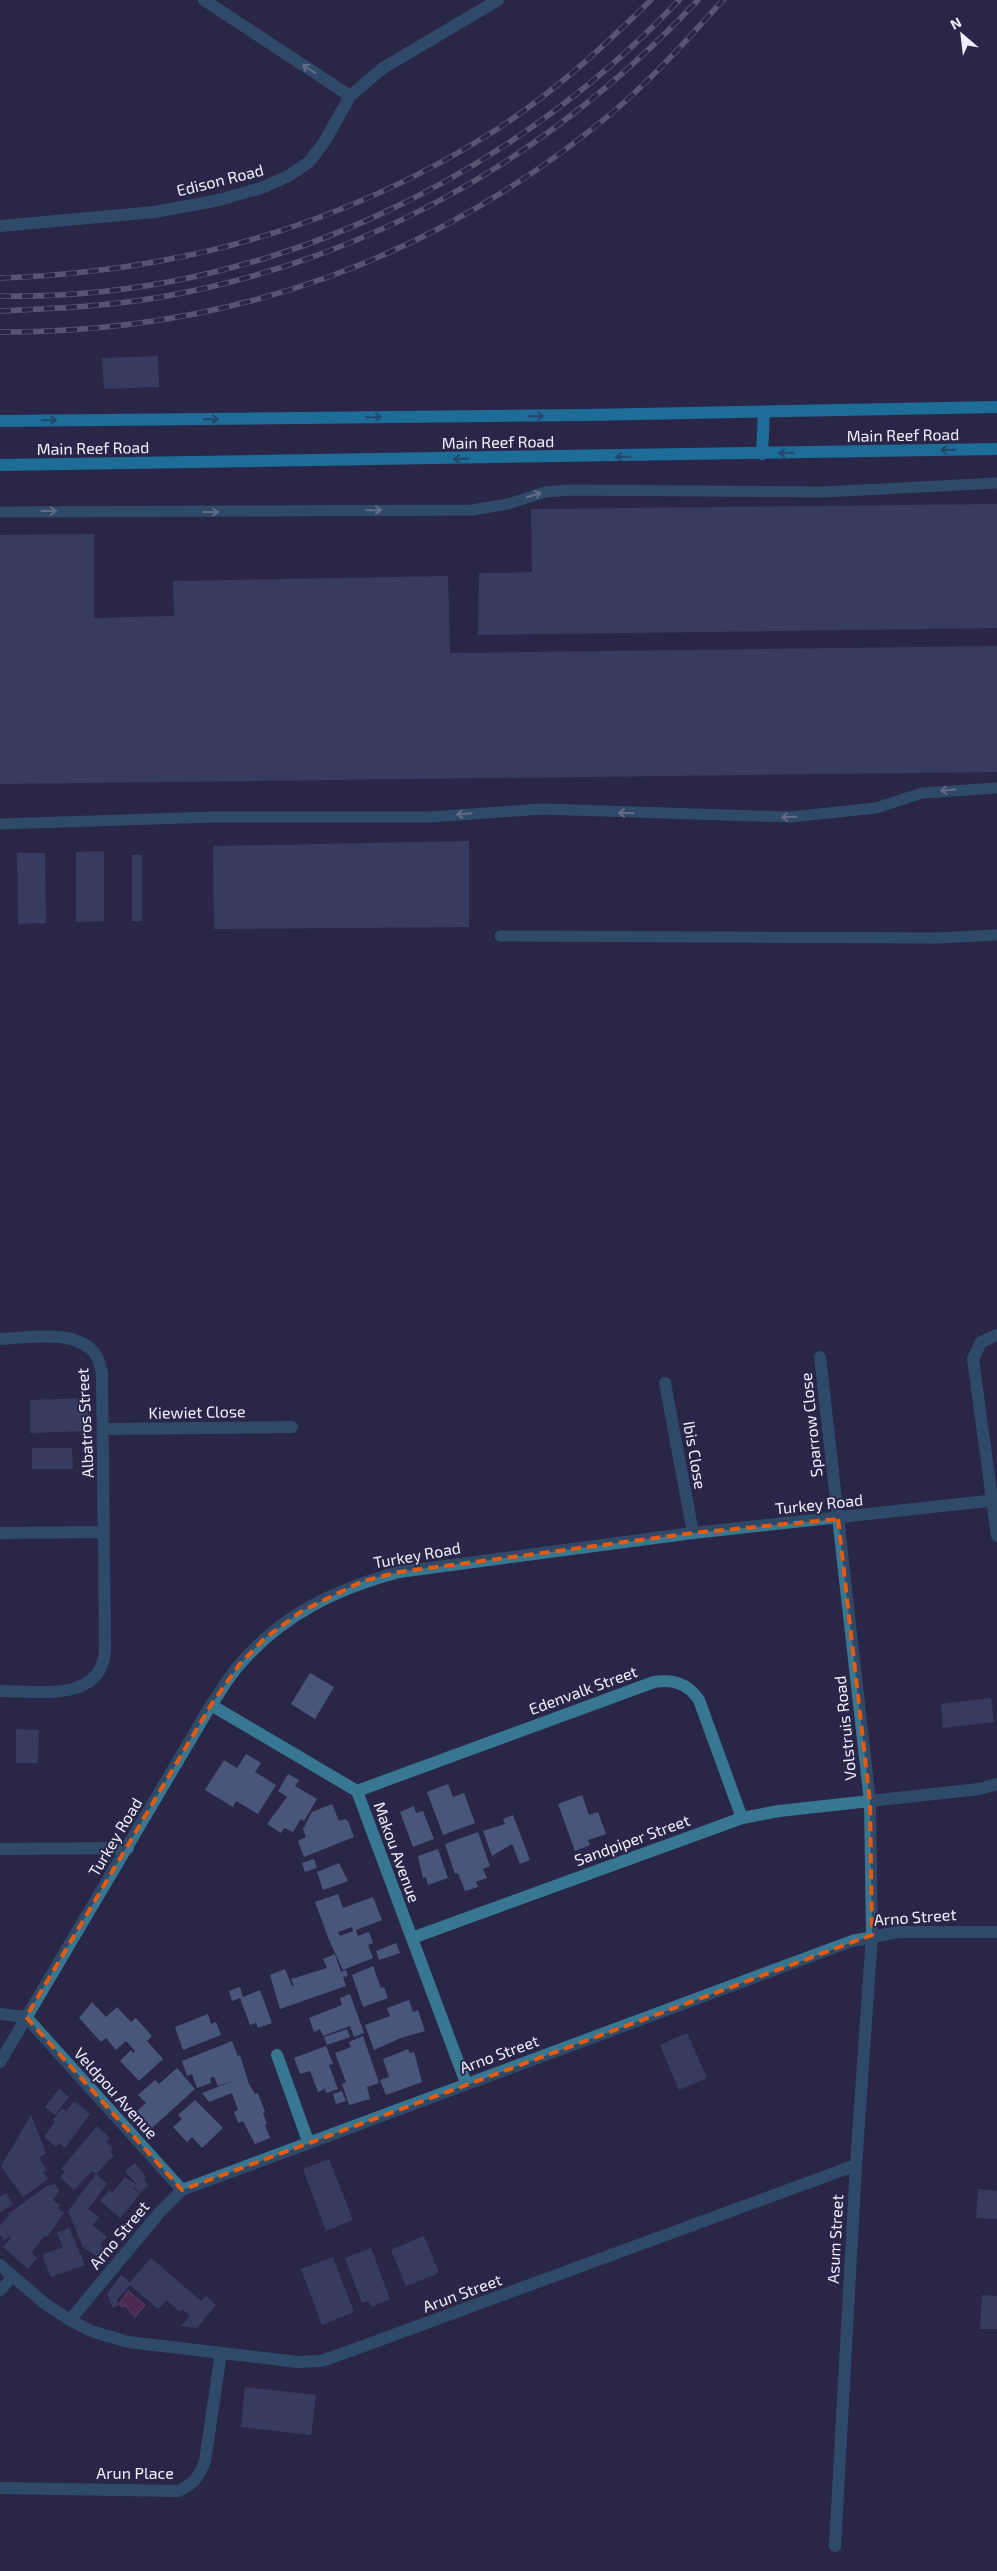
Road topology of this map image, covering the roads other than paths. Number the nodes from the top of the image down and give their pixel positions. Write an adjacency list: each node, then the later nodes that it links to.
1 (204, 0): 3 (street, one-way to 1)
2 (498, 0): 3 (street, Edison Road)
3 (350, 96): 4 (street, Edison Road)
4 (0, 226)
5 (997, 407): 6 (main road, Main Reef Road)
6 (764, 412): 7 (main road, Main Reef Road, one-way to 6); 9 (main road)
7 (0, 421)
8 (997, 449): 9 (main road, Main Reef Road, one-way to 9)
9 (762, 454): 10 (main road, Main Reef Road, one-way to 10)
10 (0, 465)
11 (997, 483): 12 (lane, one-way to 11)
12 (0, 512)
13 (997, 788): 14 (lane, one-way to 14)
14 (0, 824)
15 (997, 935): 16 (lane)
16 (500, 936)
17 (997, 1335): 23 (street)
18 (0, 1339): 22 (street, Albatros Street)
19 (820, 1357): 24 (street, Sparrow Close)
20 (665, 1384): 27 (street, Ibis Close)
21 (292, 1427): 22 (street, Kiewiet Close)
22 (103, 1429): 25 (street, Albatros Street)
23 (995, 1500): 24 (street, Turkey Road); 28 (street)
24 (838, 1519): 27 (street, Turkey Road); 33 (street, Volstruis Road)
25 (104, 1532): 26 (street); 29 (street, Albatros Street)
26 (0, 1533)
27 (692, 1533): 30 (street, Turkey Road)
28 (997, 1536)
29 (0, 1691)
30 (211, 1705): 32 (street, Makou Avenue); 35 (street, Turkey Road)
31 (997, 1784): 33 (street, Sandpiper Street)
32 (357, 1790): 34 (street, Edenvalk Street); 39 (street, Makou Avenue)
33 (870, 1802): 34 (street, Sandpiper Street); 38 (street, Volstruis Road)
34 (742, 1818): 39 (street, Sandpiper Street)
35 (128, 1848): 36 (street); 41 (street, Turkey Road)
36 (0, 1849)
37 (997, 1932): 38 (street, Arno Street)
38 (872, 1935): 44 (street, Arno Street); 46 (street, Asum Street)
39 (412, 1938): 44 (street, Makou Avenue)
40 (0, 2014): 41 (street)
41 (26, 2017): 43 (street, Turkey Road); 47 (street, Veldpou Avenue)
42 (277, 2055): 45 (street)
43 (0, 2062)
44 (466, 2083): 45 (street, Arno Street)
45 (308, 2141): 47 (street, Arno Street)
46 (856, 2165): 52 (street, Arun Street); 54 (street, Asum Street)
47 (182, 2190): 51 (street, Arno Street)
48 (0, 2265): 49 (street, Arun Street)
49 (12, 2276): 50 (lane); 51 (street, Arun Street)
50 (0, 2291)
51 (70, 2320): 52 (street, Arun Street)
52 (221, 2353): 53 (street, Arun Place)
53 (0, 2488)
54 (835, 2546)

